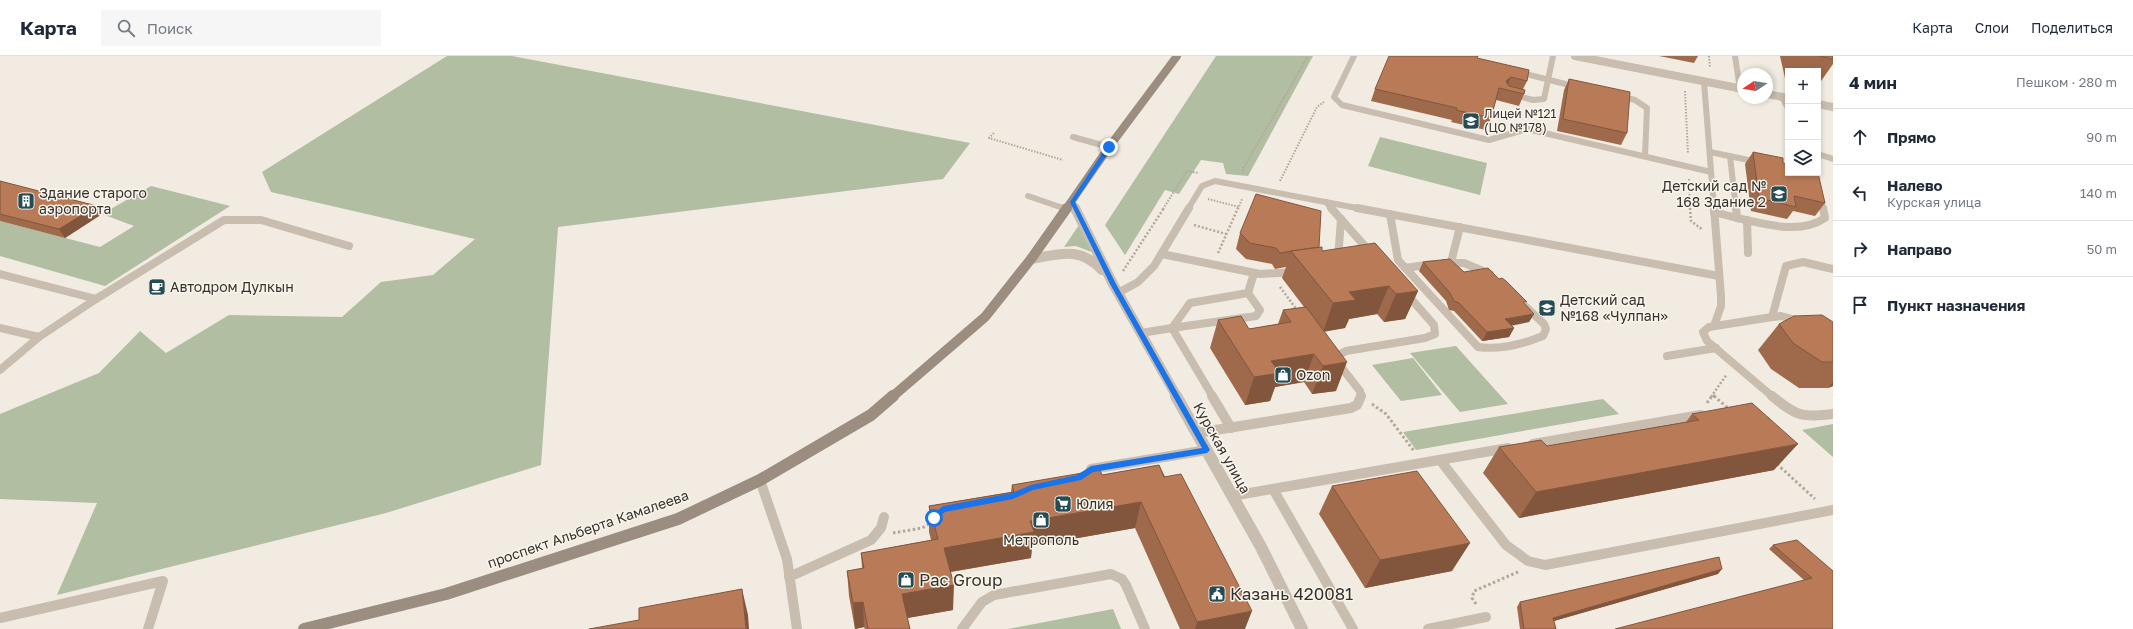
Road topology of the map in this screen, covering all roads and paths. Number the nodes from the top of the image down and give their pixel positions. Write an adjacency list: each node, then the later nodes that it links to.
1 (1177, 56): 24 (main road, проспект Альберта Камалеева)
2 (1308, 56): 33 (path)
3 (1354, 56): 19 (lane)
4 (1553, 56): 11 (lane)
5 (1575, 56): 12 (street)
6 (1709, 56): 10 (path)
7 (1735, 56): 8 (lane)
8 (1738, 68)
9 (1509, 69): 11 (lane)
10 (1711, 75)
11 (1549, 81): 14 (lane); 15 (lane)
12 (1704, 82): 13 (street); 25 (lane)
13 (1737, 88)
14 (1585, 89)
15 (1505, 93)
16 (1615, 95): 27 (lane)
17 (1773, 95): 18 (street)
18 (1785, 98)
19 (1334, 100): 27 (lane); 34 (path)
20 (1821, 105): 21 (street)
21 (1833, 107)
22 (994, 133): 30 (path)
23 (1073, 137): 24 (lane)
24 (1109, 147): 39 (main road, проспект Альберта Камалеева)
25 (1710, 152): 28 (lane); 32 (lane)
26 (1821, 155): 29 (lane)
27 (1645, 156): 32 (lane)
28 (1730, 156): 31 (lane); 43 (lane)
29 (1833, 159)
30 (1062, 160)
31 (1765, 164)
32 (1711, 172): 41 (lane)
33 (1248, 187): 34 (lane); 37 (lane); 40 (path)
34 (1274, 192): 38 (lane)
35 (1819, 192): 45 (lane)
36 (1028, 196): 39 (lane)
37 (1196, 196): 40 (path); 46 (lane)
38 (1326, 202): 42 (lane); 44 (lane)
39 (1070, 205): 52 (main road, проспект Альберта Камалеева); 65 (street, Курская улица)
40 (1239, 207): 48 (path)
41 (1714, 212): 43 (lane); 63 (lane)
42 (1390, 214): 47 (lane); 57 (lane)
43 (1737, 218): 45 (lane)
44 (1341, 219): 53 (lane); 56 (lane)
45 (1747, 220): 50 (lane)
46 (1181, 222): 48 (path); 51 (lane)
47 (1460, 227): 54 (lane); 63 (lane)
48 (1226, 234): 55 (path)
49 (349, 246): 68 (lane)
50 (1748, 253)
51 (1162, 254): 55 (lane); 65 (lane)
52 (1031, 259): 65 (street, Курская улица); 95 (main road, проспект Альберта Камалеева)
53 (1376, 259)
54 (1450, 262): 57 (lane); 64 (lane)
55 (1213, 264): 60 (lane)
56 (1334, 265)
57 (1405, 268): 69 (lane)
58 (1833, 269): 71 (lane)
59 (1305, 271): 62 (lane)
60 (1254, 273): 62 (lane); 67 (lane)
61 (0, 274): 68 (lane)
62 (1271, 275): 70 (path)
63 (1719, 276): 73 (lane)
64 (1498, 279)
65 (1116, 288): 76 (street, Курская улица)
66 (1401, 288): 83 (lane)
67 (1248, 293): 75 (lane); 75 (lane)
68 (96, 299): 77 (lane)
69 (1521, 302)
70 (1298, 312)
71 (1772, 317): 72 (lane); 73 (lane)
72 (1807, 323)
73 (1714, 326): 78 (lane)
74 (0, 328): 77 (lane)
75 (1172, 328): 76 (lane); 88 (lane)
76 (1140, 333): 89 (street, Курская улица)
77 (39, 337): 81 (lane)
78 (1716, 348): 79 (lane); 80 (lane)
79 (1667, 356)
80 (1734, 363): 82 (path); 86 (lane)
81 (0, 370)
82 (1713, 395): 84 (path); 87 (path)
83 (1361, 398): 88 (lane); 92 (path)
84 (1730, 410)
85 (1713, 412): 87 (lane)
86 (1833, 414)
87 (1699, 415): 91 (lane)
88 (1231, 428): 89 (lane)
89 (1197, 433): 90 (street, Курская улица)
90 (1207, 450): 94 (lane); 97 (street, Курская улица)
91 (1440, 460): 92 (lane); 102 (lane)
92 (1423, 463): 96 (lane)
93 (1776, 463): 98 (path)
94 (1091, 469)
95 (760, 480): 103 (lane); 106 (main road, проспект Альберта Камалеева)
96 (1273, 489): 97 (lane); 113 (lane)
97 (1232, 496): 112 (street, Курская улица)
98 (1831, 511): 102 (lane)
99 (884, 517): 101 (lane)
100 (934, 518): 101 (path)
101 (875, 536): 103 (lane)
102 (1538, 564): 104 (path)
103 (790, 576): 109 (lane)
104 (1486, 617): 114 (lane)
105 (0, 618): 107 (lane)
106 (324, 626): 108 (main road, проспект Альберта Камалеева)
107 (148, 629)
108 (304, 629)
109 (797, 629)
110 (962, 629): 111 (lane)
111 (1145, 629)
112 (1302, 629)
113 (1353, 629)
114 (1428, 629)

